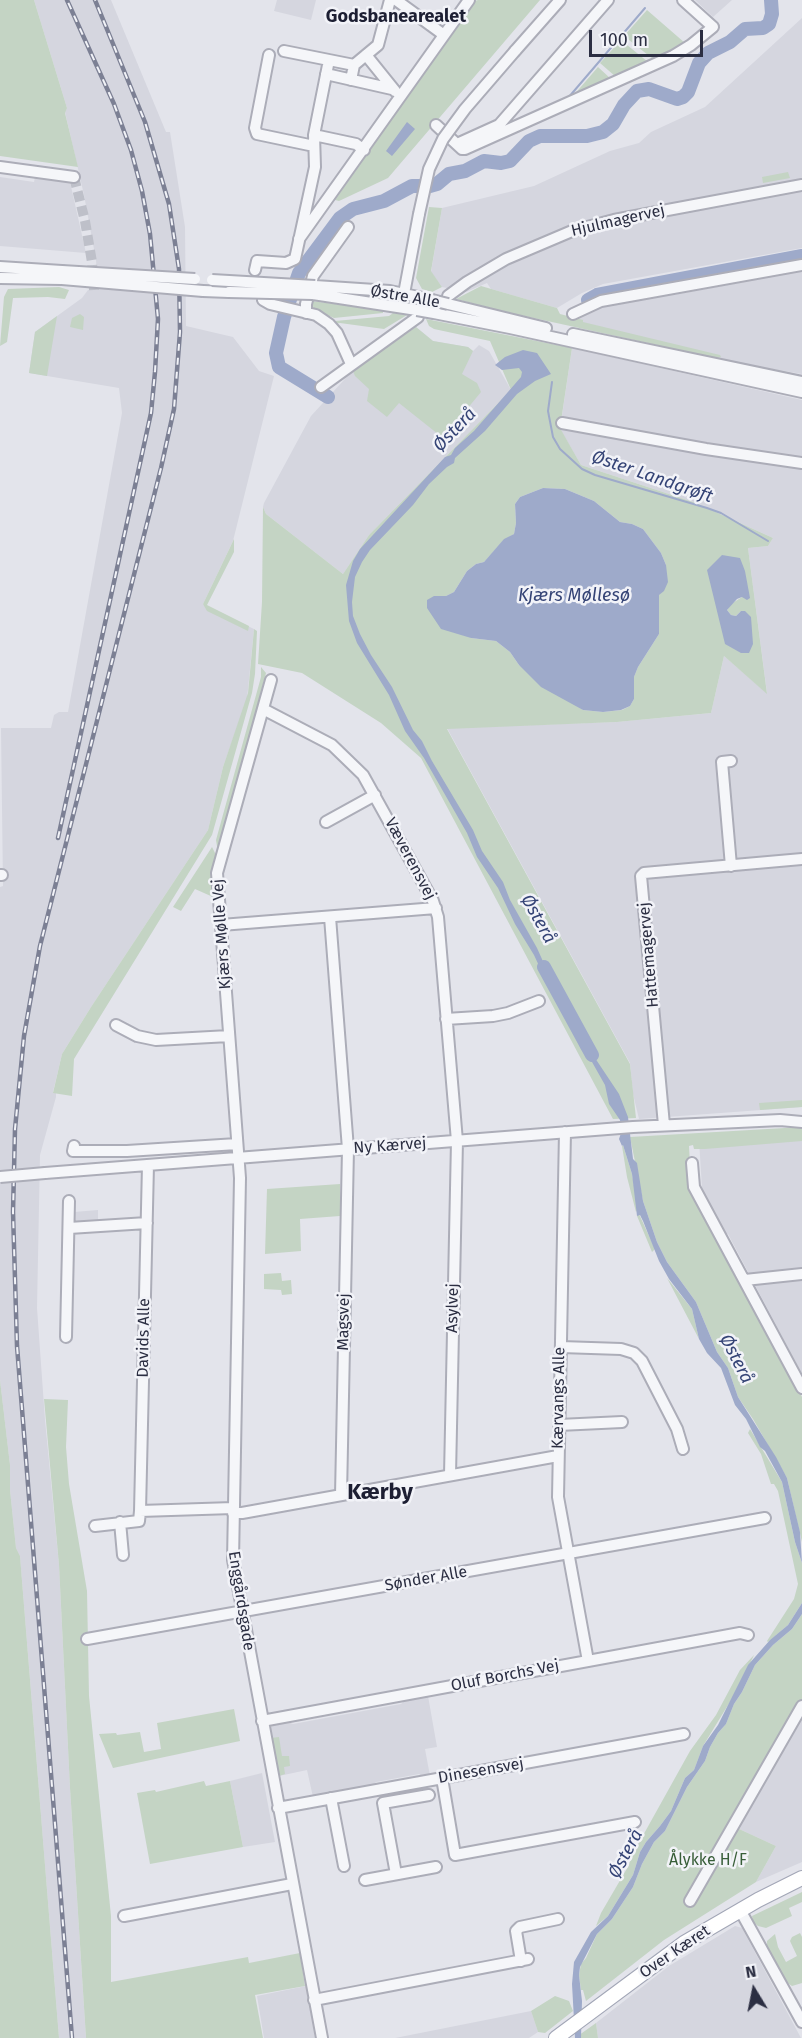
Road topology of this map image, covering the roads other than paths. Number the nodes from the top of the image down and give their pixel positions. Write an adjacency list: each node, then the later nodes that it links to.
1 (390, 0): 10 (street)
2 (396, 0): 7 (street)
3 (469, 0): 7 (street)
4 (608, 0): 19 (street)
5 (683, 0): 19 (street)
6 (555, 3): 32 (street, bridge)
7 (444, 35): 16 (street)
8 (284, 51): 11 (street)
9 (269, 55): 18 (street)
10 (366, 55): 12 (street); 15 (street)
11 (329, 60): 12 (street); 13 (street)
12 (354, 65): 14 (street)
13 (326, 74): 14 (street); 18 (street)
14 (351, 80): 15 (street)
15 (392, 88): 16 (street)
16 (402, 96): 20 (street)
17 (436, 125): 19 (street)
18 (314, 141): 20 (street); 25 (street)
19 (457, 144)
20 (364, 150): 25 (street)
21 (0, 166): 22 (street)
22 (74, 177)
23 (802, 185): 34 (street, Hjulmagervej)
24 (348, 228): 36 (street)
25 (299, 239): 28 (street)
26 (802, 265): 38 (street)
27 (0, 267): 29 (street, Østre Alle)
28 (255, 270)
29 (62, 275): 30 (street, Østre Alle); 31 (street, Østre Alle, bridge)
30 (0, 278)
31 (314, 290): 32 (street, Østre Alle); 35 (street, Østre Alle)
32 (405, 293): 34 (street, Østre Alle, bridge); 35 (street)
33 (263, 300): 36 (street)
34 (448, 300): 40 (street, Østre Alle)
35 (402, 308): 37 (street, Østre Alle)
36 (306, 313): 39 (street)
37 (417, 314): 39 (street); 42 (street, Østre Alle, bridge)
38 (573, 314)
39 (351, 364): 41 (street)
40 (802, 382)
41 (321, 387)
42 (802, 392)
43 (562, 423): 44 (street)
44 (802, 463)
45 (271, 680): 46 (street, Kjærs Mølle Vej)
46 (263, 709): 48 (street, Væverensvej); 54 (street, Kjærs Mølle Vej)
47 (731, 761): 51 (street)
48 (375, 795): 49 (street); 52 (street, Væverensvej)
49 (326, 822)
50 (802, 859): 51 (street, Hattemagervej)
51 (731, 866): 62 (street, Hattemagervej)
52 (436, 908): 53 (street); 56 (street, Væverensvej)
53 (330, 917): 54 (street); 67 (street, Magsvej)
54 (221, 925): 58 (street, Kjærs Mølle Vej)
55 (538, 1001): 56 (street)
56 (446, 1019): 64 (street, Væverensvej)
57 (116, 1025): 58 (street)
58 (230, 1036): 65 (street, Kjærs Mølle Vej)
59 (802, 1114): 60 (street, Ny Kærvej)
60 (780, 1120): 61 (street, Ny Kærvej); 62 (street, Ny Kærvej)
61 (802, 1122)
62 (664, 1125): 63 (street, Ny Kærvej)
63 (566, 1132): 64 (street, Ny Kærvej); 78 (street, Kærvangs Alle)
64 (457, 1141): 67 (street, Ny Kærvej); 84 (street, Asylvej)
65 (237, 1144): 66 (street); 68 (street, Kjærs Mølle Vej)
66 (74, 1146)
67 (348, 1149): 68 (street, Ny Kærvej); 85 (street, Magsvej)
68 (239, 1158): 70 (street, Ny Kærvej); 87 (street, Enggårdsgade)
69 (692, 1163): 76 (street)
70 (148, 1165): 71 (street, Ny Kærvej, bridge); 73 (street, Davids Alle)
71 (0, 1177)
72 (69, 1201): 74 (street)
73 (147, 1223): 74 (street); 86 (street, Davids Alle)
74 (69, 1228): 77 (street)
75 (802, 1274): 76 (street)
76 (745, 1280): 79 (street)
77 (66, 1337)
78 (561, 1347): 81 (street, Kærvangs Alle); 82 (street)
79 (802, 1388)
80 (622, 1422): 81 (street)
81 (558, 1425): 83 (street, Kærvangs Alle)
82 (683, 1449)
83 (558, 1456): 84 (street); 91 (street, Kærvangs Alle)
84 (450, 1475): 85 (street)
85 (341, 1495): 87 (street)
86 (140, 1510): 87 (street); 89 (street)
87 (233, 1510): 93 (street, Enggårdsgade)
88 (765, 1518): 91 (street, Sønder Alle)
89 (120, 1522): 90 (street); 92 (street)
90 (94, 1526)
91 (568, 1553): 93 (street, Sønder Alle); 96 (street, Kærvangs Alle)
92 (123, 1555)
93 (242, 1612): 95 (street, Sønder Alle); 98 (street, Enggårdsgade)
94 (748, 1635): 96 (street, Oluf Borchs Vej)
95 (87, 1640)
96 (588, 1661): 98 (street, Oluf Borchs Vej)
97 (802, 1706): 113 (street)
98 (262, 1721): 105 (street, Enggårdsgade)
99 (684, 1734): 100 (street, Dinesensvej)
100 (442, 1778): 101 (street, Dinesensvej); 106 (street)
101 (380, 1789): 103 (street, Dinesensvej); 104 (street)
102 (429, 1795): 104 (street)
103 (331, 1798): 105 (street, Dinesensvej); 107 (street)
104 (383, 1803): 109 (street)
105 (278, 1808): 112 (street, Enggårdsgade)
106 (635, 1822)
107 (344, 1866)
108 (436, 1867): 109 (street)
109 (396, 1874): 111 (street)
110 (802, 1878): 114 (main road, Over Kæret)
111 (365, 1880)
112 (292, 1884): 115 (street); 117 (street, Enggårdsgade)
113 (690, 1902)
114 (740, 1910): 118 (street); 119 (main road, Over Kæret)
115 (124, 1916)
116 (558, 1920): 117 (street)
117 (314, 2000): 120 (street, Enggårdsgade)
118 (802, 2022)
119 (558, 2037)
120 (322, 2038)

